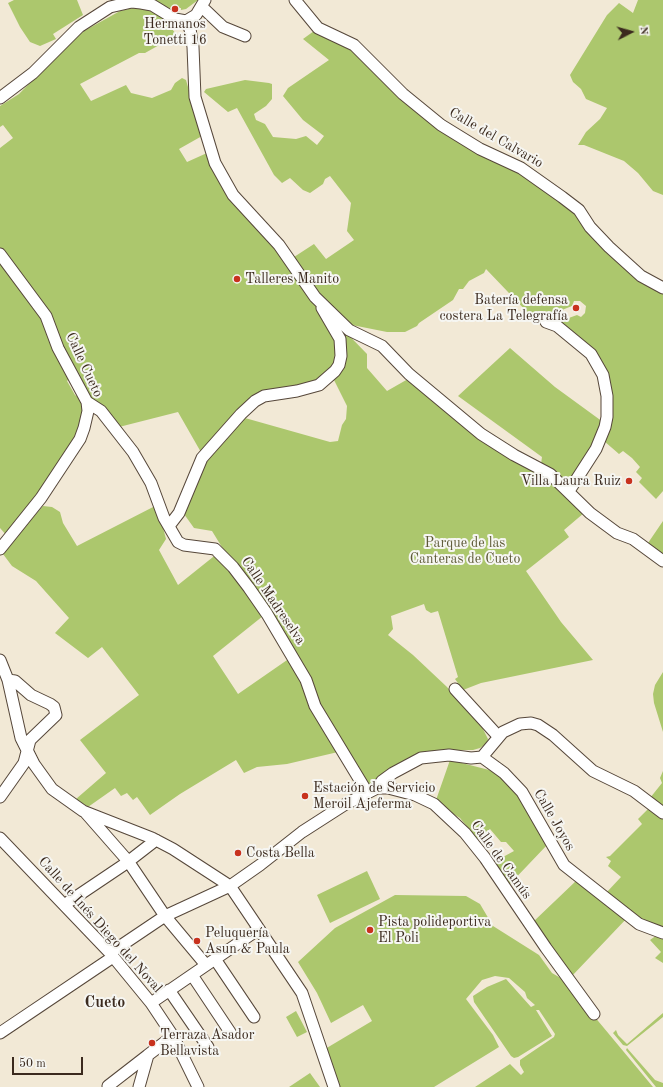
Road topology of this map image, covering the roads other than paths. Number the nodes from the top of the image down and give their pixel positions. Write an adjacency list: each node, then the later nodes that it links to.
1 (295, 0): 8 (street, Calle del Calvario)
2 (122, 2): 4 (street); 6 (street)
3 (204, 3): 4 (street); 5 (street)
4 (186, 22): 9 (street)
5 (245, 36)
6 (0, 98)
7 (0, 254): 11 (street, Calle Cueto)
8 (663, 288)
9 (316, 298): 12 (street); 13 (street)
10 (546, 322): 12 (street)
11 (87, 402): 13 (street, Calle Madreselva); 14 (street, Calle Cueto)
12 (569, 491): 15 (street)
13 (169, 526): 22 (street, Calle Madreselva)
14 (0, 550)
15 (663, 561)
16 (0, 660): 17 (street)
17 (8, 680): 20 (street); 20 (street)
18 (455, 689): 19 (street)
19 (498, 736): 21 (street); 25 (street)
20 (28, 753): 23 (street); 24 (street)
21 (482, 757): 22 (street); 33 (street, Calle Joyos)
22 (372, 790): 29 (street); 39 (street, Calle de Camús)
23 (0, 797)
24 (83, 811): 27 (street); 28 (street)
25 (663, 813)
26 (0, 838): 30 (street, Calle de Inés Diego del Noval)
27 (156, 840): 28 (street); 29 (street)
28 (128, 861): 30 (street); 31 (street)
29 (230, 886): 31 (street); 32 (street)
30 (64, 905): 34 (street, Calle de Inés Diego del Noval)
31 (166, 916): 34 (street); 35 (street)
32 (259, 929): 35 (street); 49 (street)
33 (663, 932)
34 (111, 955): 38 (street, Calle de Inés Diego del Noval); 42 (street)
35 (210, 962): 36 (street); 40 (street)
36 (192, 975): 37 (street); 41 (street)
37 (170, 990): 38 (street); 44 (street)
38 (151, 1003): 43 (street, Calle de Inés Diego del Noval)
39 (594, 1014)
40 (254, 1017)
41 (230, 1032)
42 (0, 1033)
43 (173, 1036): 45 (street); 48 (street, Calle de Inés Diego del Noval)
44 (208, 1047)
45 (148, 1055): 46 (street); 47 (street)
46 (108, 1086)
47 (139, 1087)
48 (198, 1087)
49 (334, 1087)

